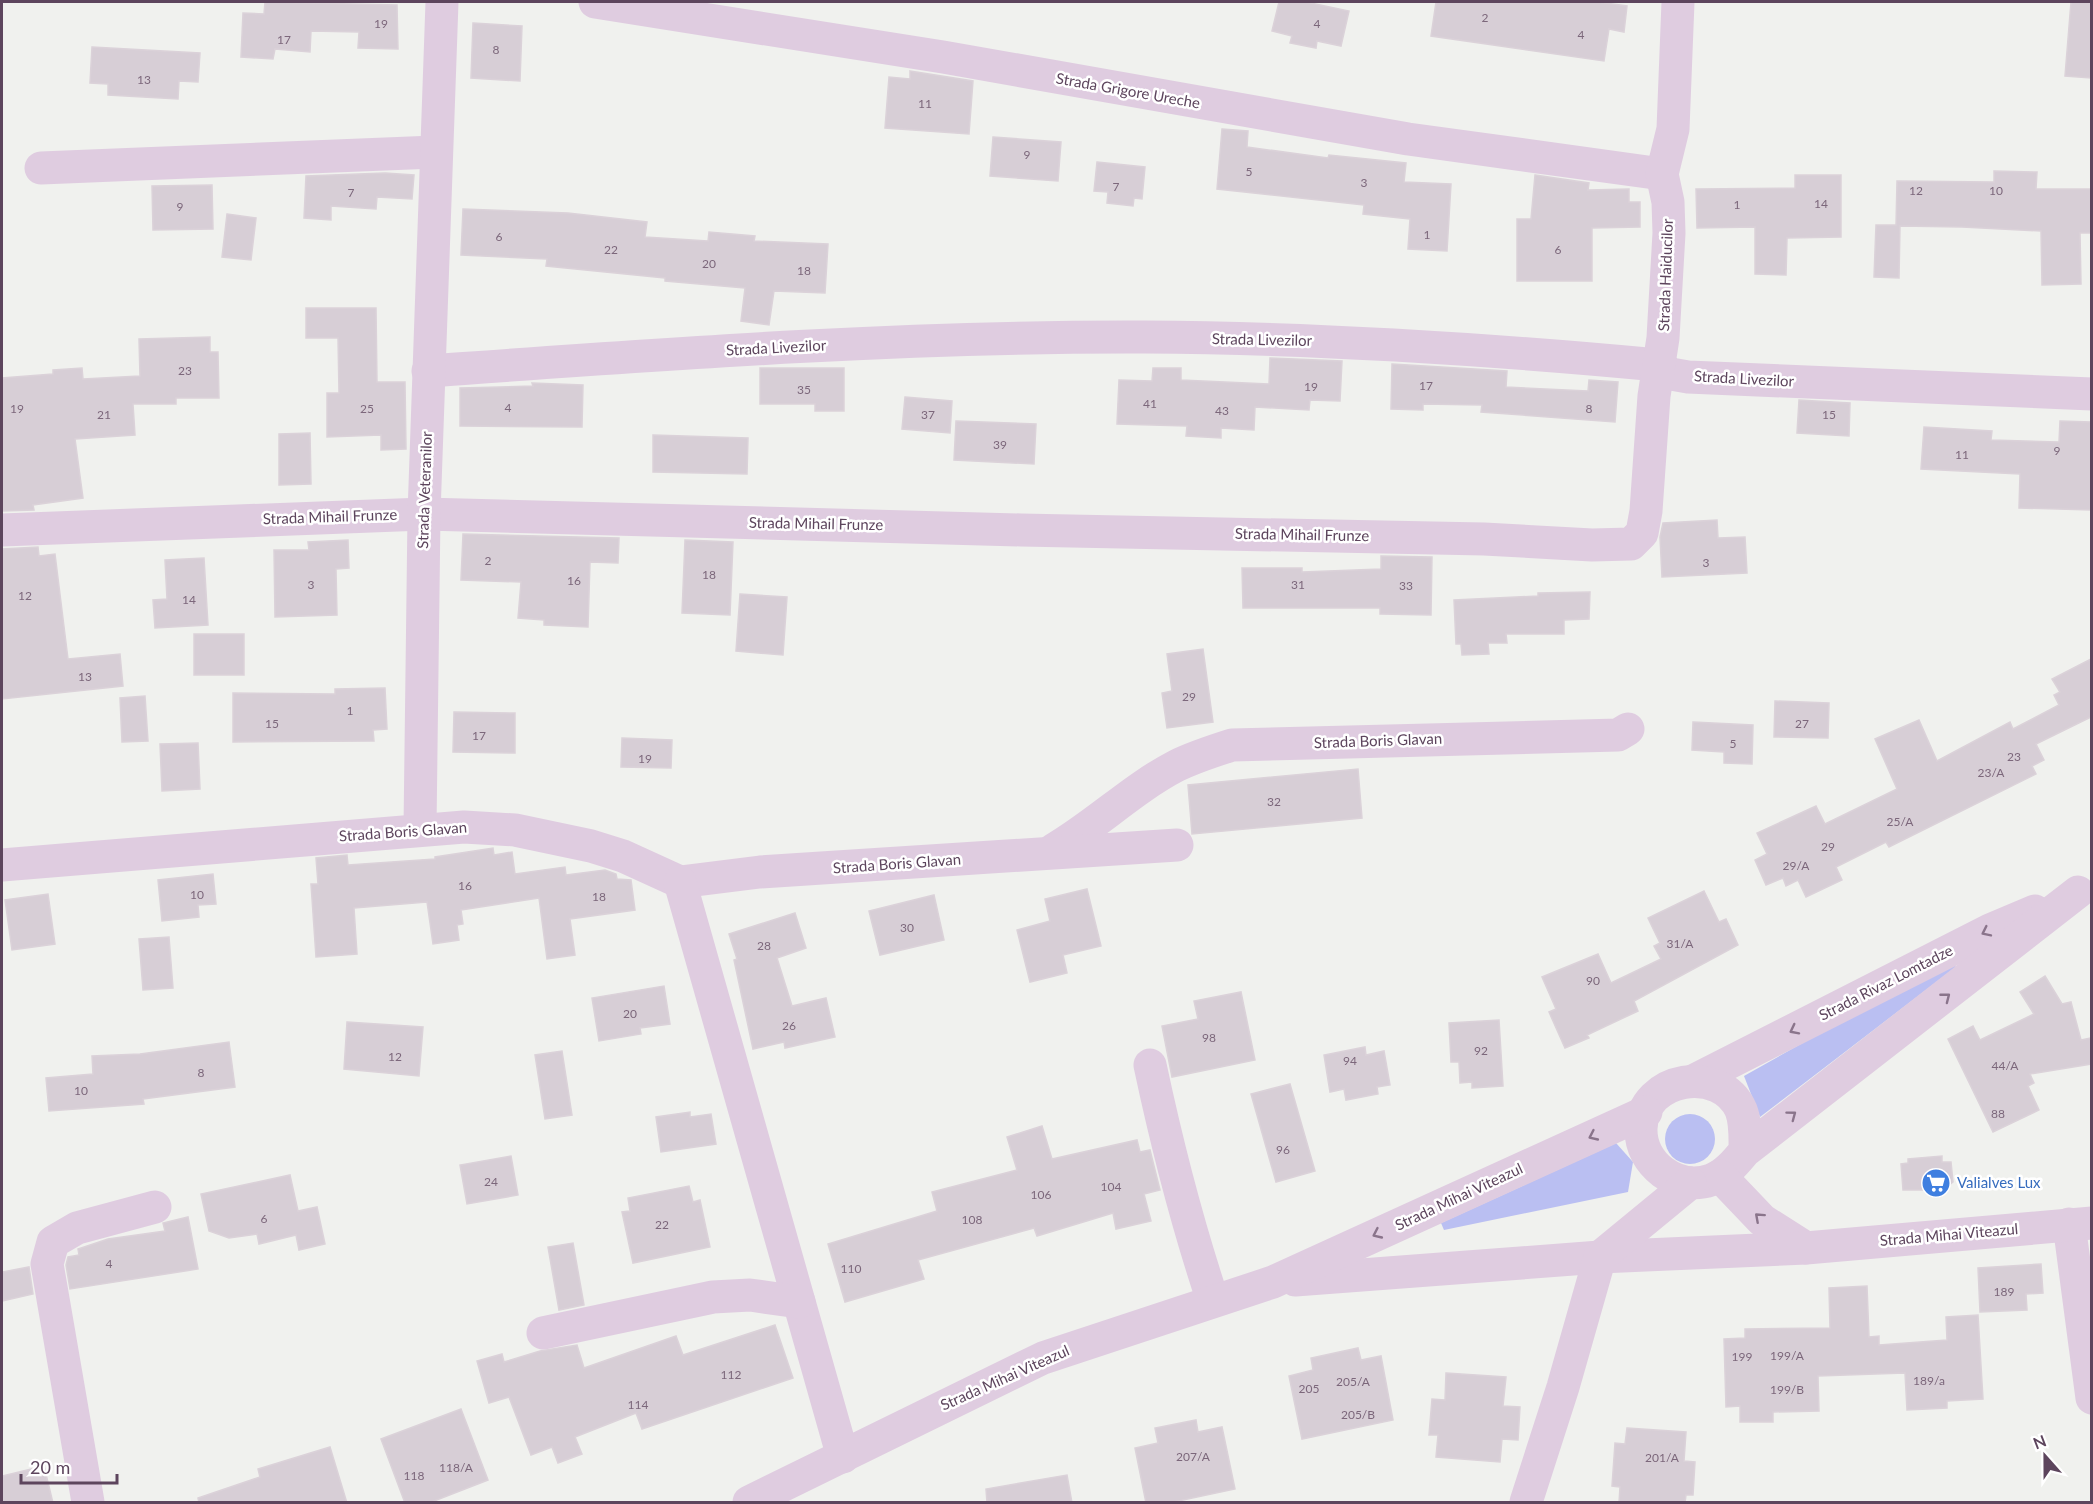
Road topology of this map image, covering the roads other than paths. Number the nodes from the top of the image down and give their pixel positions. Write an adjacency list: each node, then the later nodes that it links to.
1 (442, 2): 4 (street, Strada Veteranilor)
2 (595, 2): 6 (street, Strada Grigore Ureche)
3 (1678, 2): 6 (street, Strada Haiducilor)
4 (435, 152): 5 (street); 8 (street, Strada Veteranilor)
5 (42, 168)
6 (1662, 174): 7 (street, Strada Haiducilor)
7 (1658, 365): 8 (street, Strada Livezilor); 9 (street, Strada Livezilor); 12 (street, Strada Haiducilor)
8 (428, 371): 10 (street, Strada Veteranilor)
9 (2091, 394)
10 (424, 514): 11 (street, Strada Mihail Frunze); 12 (street, Strada Mihail Frunze); 14 (street, Strada Veteranilor)
11 (2, 530)
12 (1631, 544)
13 (1628, 729): 16 (street, Strada Boris Glavan)
14 (420, 828): 17 (street, Strada Boris Glavan); 18 (street, Strada Boris Glavan)
15 (1177, 845): 16 (street, Strada Boris Glavan)
16 (1048, 852): 18 (street, Strada Boris Glavan)
17 (2, 865)
18 (680, 882): 31 (street)
19 (2085, 889): 21 (street, Strada Rivaz Lomtadze, one-way to 21); 23 (street, Strada Rivaz Lomtadze, one-way to 19)
20 (1150, 1065): 30 (street)
21 (1695, 1080): 22 (street); 23 (street)
22 (1646, 1112): 24 (street); 29 (street, Strada Mihai Viteazul, one-way to 29)
23 (1745, 1151): 24 (street)
24 (1705, 1179): 27 (street, one-way to 24); 28 (street)
25 (155, 1207): 35 (street)
26 (2080, 1223): 27 (street, Strada Mihai Viteazul); 33 (street)
27 (1806, 1248): 28 (street, Strada Mihai Viteazul)
28 (1600, 1257): 29 (street, Strada Mihai Viteazul); 37 (street)
29 (1272, 1282): 30 (street, Strada Mihai Viteazul)
30 (1213, 1301): 34 (street, Strada Mihai Viteazul)
31 (799, 1302): 32 (street); 34 (street)
32 (543, 1333)
33 (2091, 1398)
34 (843, 1457): 36 (street, Strada Mihai Viteazul)
35 (88, 1503)
36 (749, 1503)
37 (1526, 1503)

